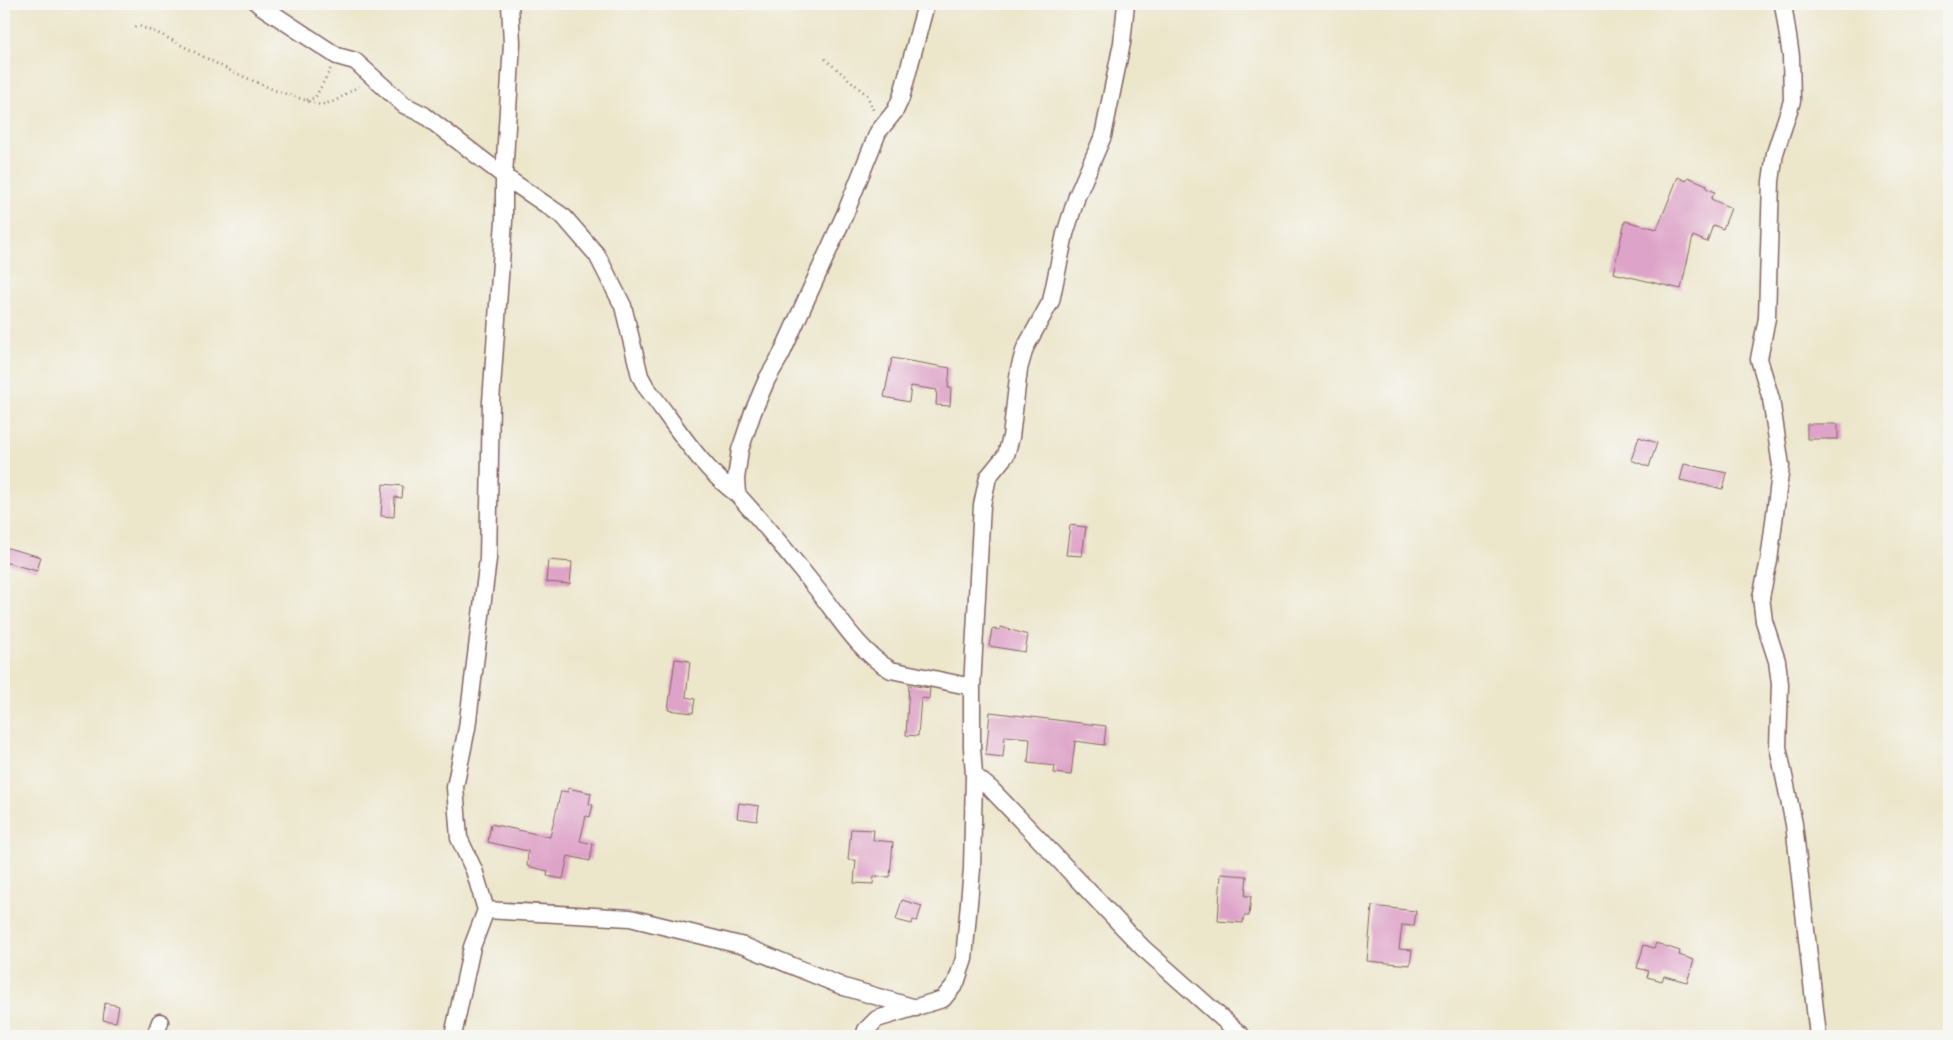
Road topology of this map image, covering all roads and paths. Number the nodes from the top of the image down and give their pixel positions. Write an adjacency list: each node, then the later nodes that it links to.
1 (258, 4): 7 (street)
2 (510, 4): 12 (street)
3 (926, 4): 11 (street)
4 (1126, 4): 14 (street)
5 (1783, 4): 21 (street)
6 (135, 27): 10 (path)
7 (337, 56): 9 (street); 10 (path)
8 (825, 60): 11 (path)
9 (372, 75): 10 (path); 12 (street)
10 (306, 100)
11 (882, 127): 13 (street)
12 (504, 176): 13 (street); 16 (street)
13 (737, 494): 14 (street)
14 (972, 687): 15 (street)
15 (974, 775): 17 (street); 20 (street)
16 (486, 910): 17 (street); 18 (street)
17 (916, 1008): 19 (street)
18 (452, 1036)
19 (864, 1036)
20 (1242, 1036)
21 (1818, 1036)

